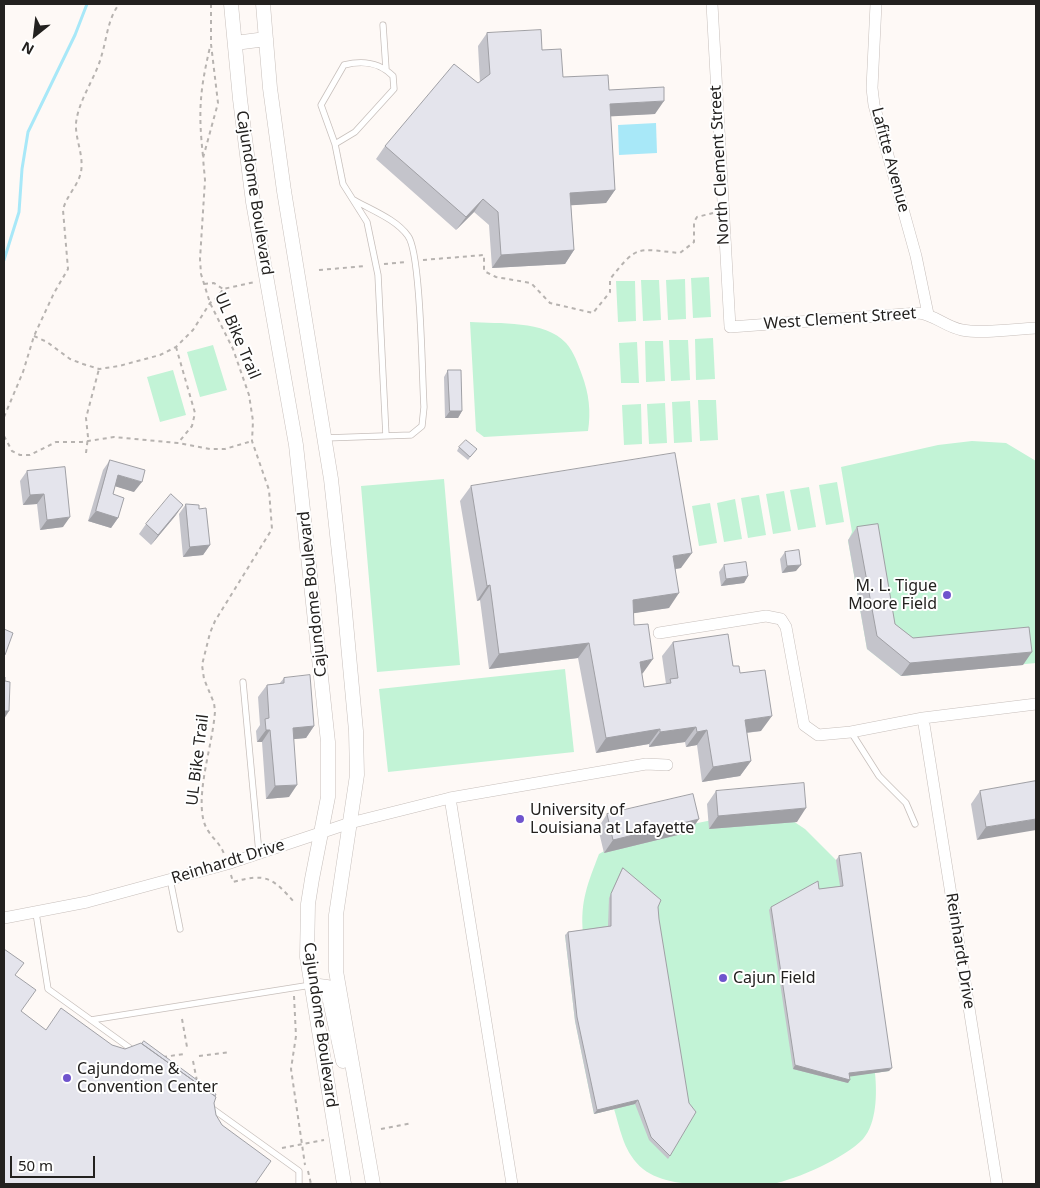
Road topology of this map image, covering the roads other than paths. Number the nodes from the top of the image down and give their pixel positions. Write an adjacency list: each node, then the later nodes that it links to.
1 (231, 4): 7 (street, Cajundome Boulevard)
2 (263, 4): 6 (street, Cajundome Boulevard)
3 (712, 4): 12 (street, North Clement Street)
4 (876, 4): 11 (street, Lafitte Avenue)
5 (383, 25): 8 (lane)
6 (266, 39): 7 (street); 15 (street, Cajundome Boulevard)
7 (235, 43): 25 (street, Cajundome Boulevard)
8 (386, 69): 9 (lane); 9 (lane)
9 (335, 144): 10 (lane)
10 (352, 198): 14 (lane); 14 (lane)
11 (928, 314): 12 (street, West Clement Street); 13 (street, West Clement Street)
12 (730, 326)
13 (1036, 328)
14 (386, 436): 15 (lane)
15 (325, 438): 23 (street, Cajundome Boulevard)
16 (659, 633): 20 (street)
17 (243, 682): 26 (lane)
18 (1036, 704): 19 (street)
19 (923, 718): 20 (street); 40 (street, Reinhardt Drive)
20 (851, 732): 24 (lane)
21 (667, 765): 22 (street, Reinhardt Drive)
22 (450, 798): 23 (street, Reinhardt Drive); 39 (street)
23 (350, 824): 25 (street, Reinhardt Drive); 35 (street, Cajundome Boulevard)
24 (915, 824)
25 (321, 833): 26 (street, Reinhardt Drive); 31 (street, Cajundome Boulevard)
26 (259, 852): 27 (street, Reinhardt Drive)
27 (170, 879): 28 (street, Reinhardt Drive); 30 (lane)
28 (36, 914): 29 (street, Reinhardt Drive); 32 (lane)
29 (4, 918)
30 (180, 929)
31 (311, 986): 32 (lane); 35 (street); 37 (street, Cajundome Boulevard)
32 (91, 1020): 33 (lane)
33 (139, 1055)
34 (203, 1101): 36 (lane)
35 (361, 1118): 38 (street, Cajundome Boulevard)
36 (299, 1184)
37 (344, 1184)
38 (373, 1184)
39 (512, 1184)
40 (997, 1184)

